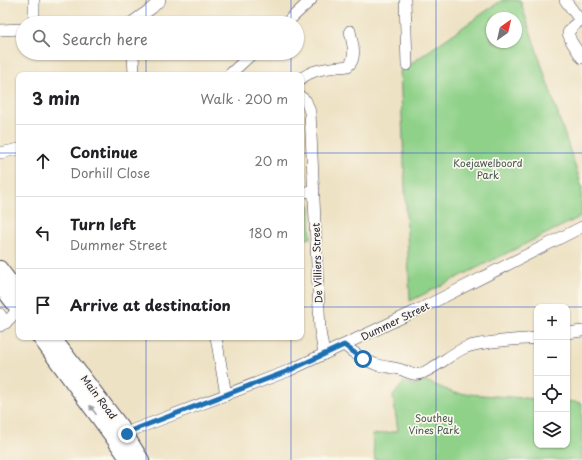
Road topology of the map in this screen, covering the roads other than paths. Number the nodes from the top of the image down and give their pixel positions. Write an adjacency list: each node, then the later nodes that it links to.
1 (34, 0): 6 (street)
2 (160, 0): 7 (street)
3 (311, 0): 8 (street)
4 (405, 0): 16 (street)
5 (565, 0): 9 (street)
6 (34, 16)
7 (141, 16)
8 (294, 16)
9 (581, 20): 13 (street)
10 (16, 29): 11 (street)
11 (0, 30)
12 (350, 31): 19 (street)
13 (582, 58)
14 (133, 60): 17 (street)
15 (245, 60): 18 (street)
16 (407, 65)
17 (134, 72)
18 (232, 72)
19 (304, 77)
20 (304, 101): 23 (street, De Villiers Street)
21 (16, 150): 22 (street)
22 (0, 153)
23 (314, 190): 24 (street); 39 (street, De Villiers Street)
24 (304, 192)
25 (582, 227): 38 (street, Dummer Street)
26 (0, 268): 28 (main road)
27 (0, 286): 29 (main road)
28 (16, 289)
29 (16, 305)
30 (16, 311): 31 (street)
31 (2, 321)
32 (582, 331): 33 (street)
33 (570, 333)
34 (534, 338): 38 (street)
35 (41, 340): 41 (main road, Main Road, one-way to 35)
36 (55, 340): 41 (main road, Main Road)
37 (217, 340): 40 (street)
38 (344, 345): 39 (street, Dummer Street)
39 (324, 354): 40 (street, Dummer Street)
40 (226, 395): 41 (street, Dummer Street)
41 (121, 438): 42 (main road, Main Road); 43 (main road, Main Road)
42 (128, 460)
43 (142, 460)

